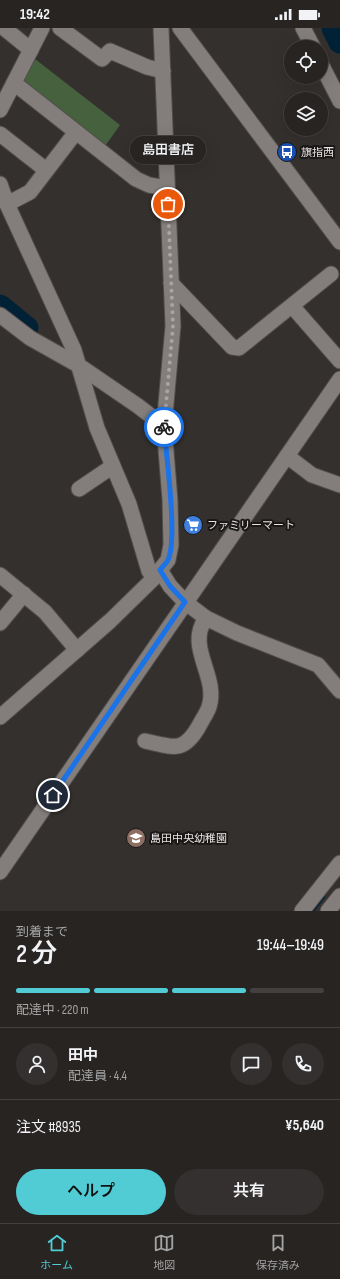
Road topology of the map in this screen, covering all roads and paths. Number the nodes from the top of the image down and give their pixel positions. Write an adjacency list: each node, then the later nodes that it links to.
1 (4, 28): 8 (street)
2 (42, 28): 8 (street)
3 (60, 28): 9 (street)
4 (161, 28): 9 (street)
5 (180, 28): 20 (street)
6 (303, 28): 7 (street)
7 (309, 40)
8 (31, 50): 11 (street)
9 (163, 71): 18 (street)
10 (328, 78): 12 (street)
11 (14, 83): 13 (street); 14 (street)
12 (340, 101)
13 (0, 110)
14 (76, 132): 16 (street); 18 (street)
15 (0, 134): 16 (street)
16 (46, 170): 19 (street)
17 (0, 184): 19 (street)
18 (167, 188): 22 (street)
19 (7, 204): 26 (street)
20 (340, 242)
21 (332, 274): 23 (street)
22 (171, 283): 23 (street); 28 (street)
23 (292, 306): 25 (street)
24 (0, 315): 26 (street)
25 (340, 361)
26 (78, 365): 28 (street); 30 (street)
27 (340, 380): 29 (street)
28 (164, 426): 33 (street)
29 (287, 456): 31 (street); 36 (street)
30 (113, 466): 32 (street); 33 (street)
31 (340, 485)
32 (79, 489)
33 (157, 574): 36 (street); 39 (street)
34 (0, 575): 35 (street)
35 (24, 594): 38 (street); 39 (street)
36 (185, 602): 37 (street); 44 (street)
37 (206, 618): 40 (street); 42 (street)
38 (0, 623)
39 (77, 650): 41 (street)
40 (340, 691)
41 (0, 717)
42 (145, 741)
43 (340, 863): 46 (street)
44 (0, 872)
45 (340, 896): 47 (street)
46 (302, 911)
47 (328, 911)

